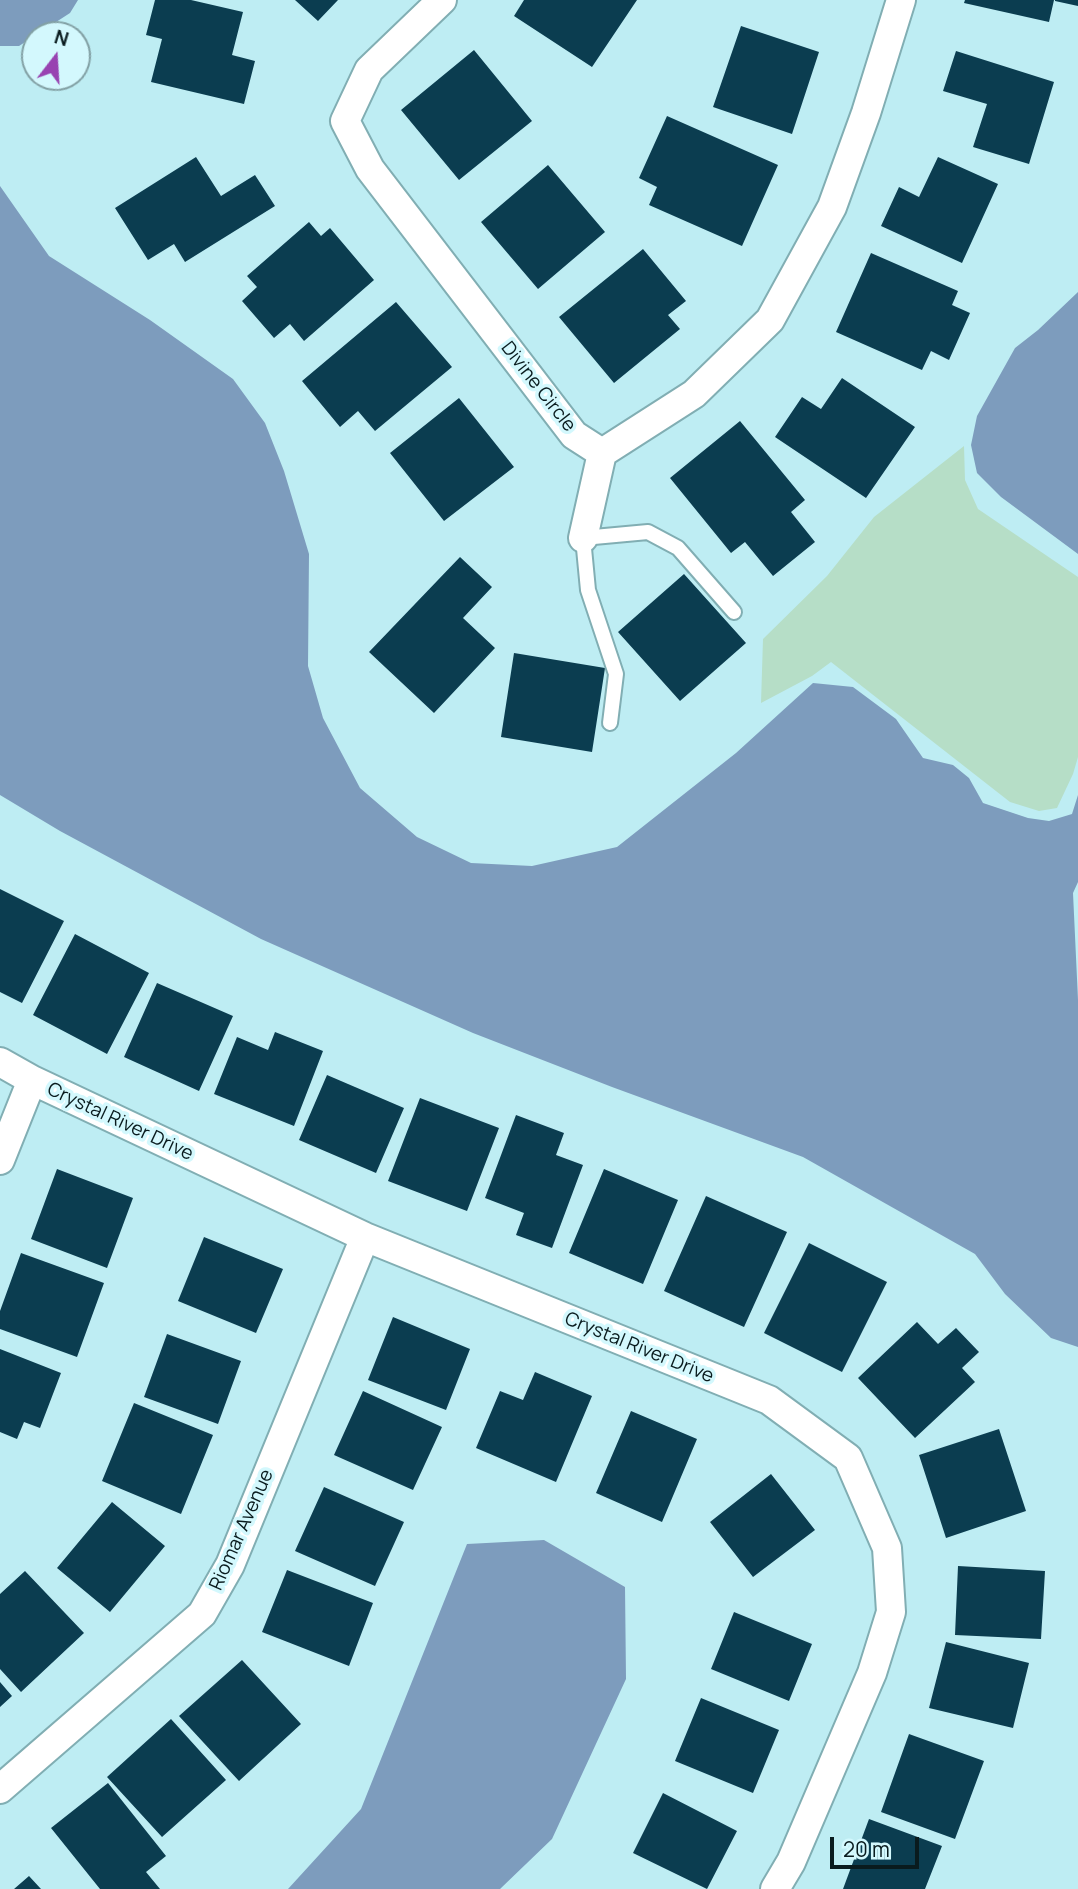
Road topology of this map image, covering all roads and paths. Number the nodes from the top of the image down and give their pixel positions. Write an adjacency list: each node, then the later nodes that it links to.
1 (442, 0): 3 (street, Divine Circle)
2 (901, 0): 3 (street)
3 (602, 453): 4 (street)
4 (583, 538): 5 (lane); 6 (lane)
5 (734, 612)
6 (610, 723)
7 (0, 1062): 8 (street, Crystal River Drive)
8 (32, 1080): 9 (street); 10 (street, Crystal River Drive)
9 (0, 1160)
10 (365, 1237): 11 (street, Riomar Avenue); 12 (street, Crystal River Drive)
11 (0, 1789)
12 (775, 1889)

